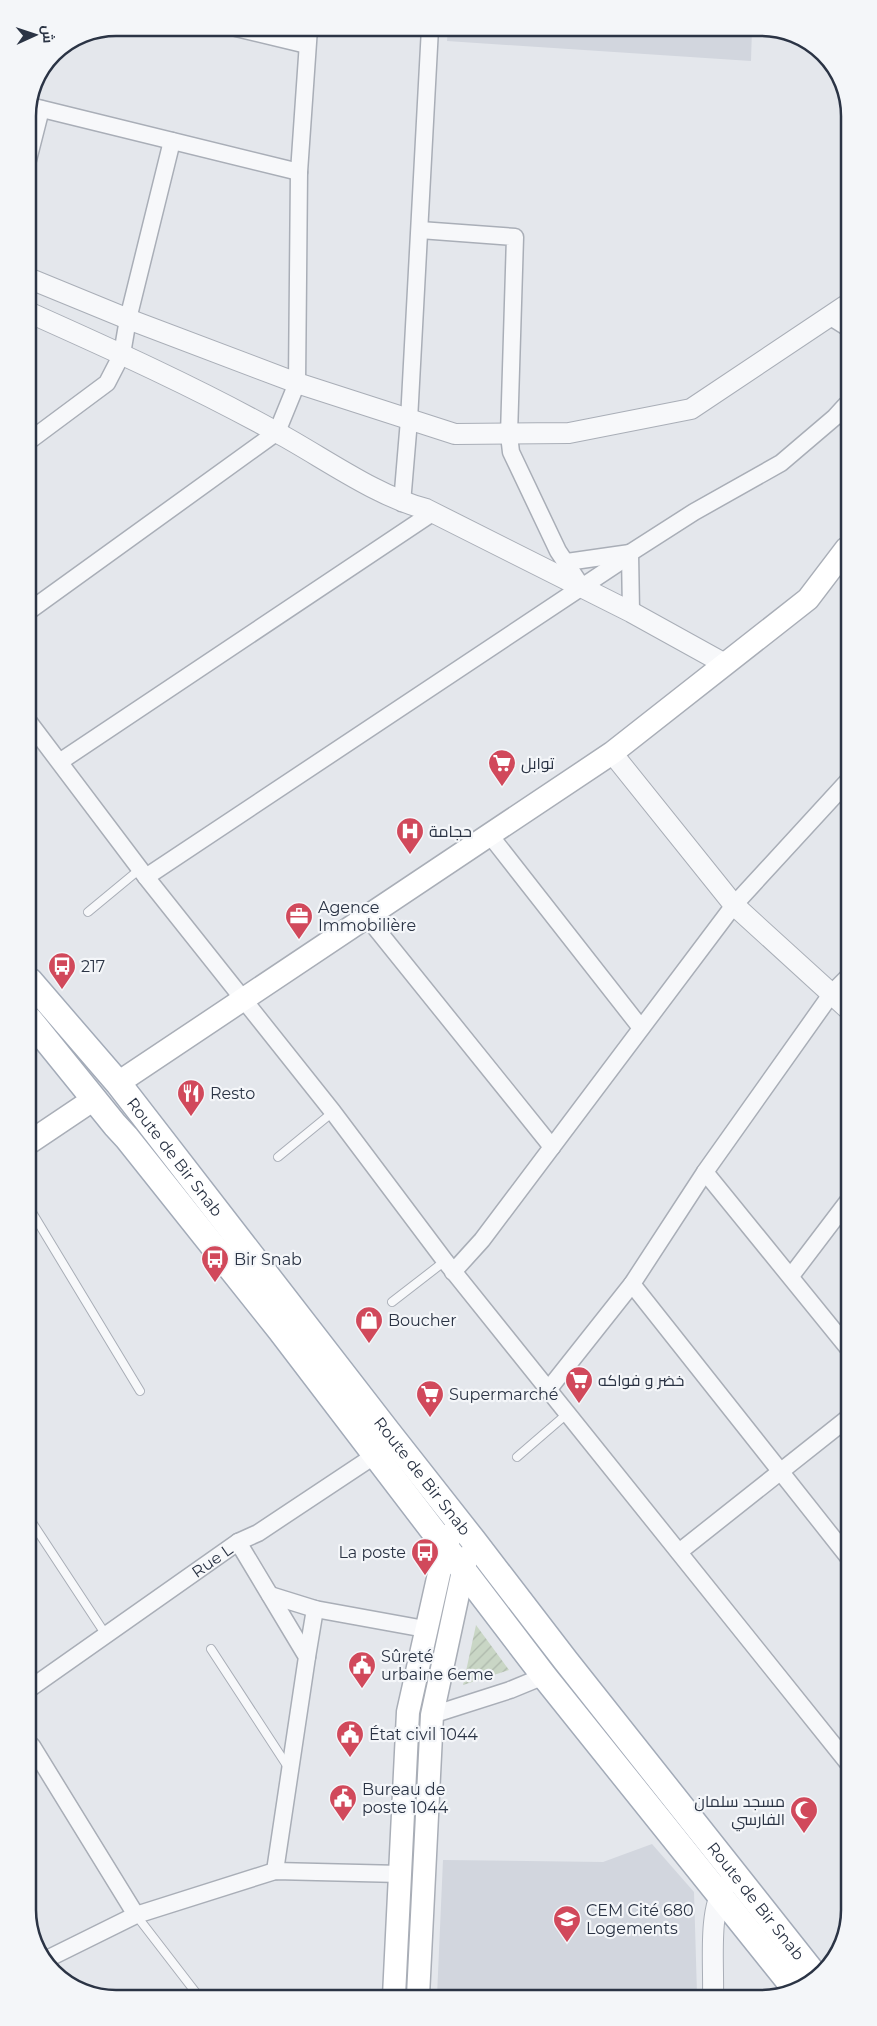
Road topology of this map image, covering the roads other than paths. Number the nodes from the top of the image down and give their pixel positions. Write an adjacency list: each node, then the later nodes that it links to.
1 (269, 36): 4 (street)
2 (308, 36): 4 (street)
3 (430, 36): 8 (street)
4 (307, 45): 7 (street)
5 (37, 108): 6 (street)
6 (172, 141): 7 (street); 12 (street)
7 (299, 172): 14 (street)
8 (420, 230): 16 (street); 19 (street)
9 (36, 281): 12 (street)
10 (36, 316): 13 (street)
11 (840, 316): 19 (street)
12 (128, 319): 13 (street); 14 (street)
13 (122, 354): 17 (street); 18 (street)
14 (297, 383): 16 (street); 17 (street)
15 (841, 410): 22 (street)
16 (409, 420): 19 (street); 20 (street)
17 (277, 432): 20 (street); 26 (street)
18 (36, 434)
19 (509, 435): 24 (street)
20 (402, 503): 21 (street)
21 (432, 513): 25 (street); 31 (street)
22 (630, 553): 24 (street); 25 (street); 27 (street)
23 (841, 556): 28 (main road)
24 (566, 562): 25 (street)
25 (582, 587): 27 (street); 34 (street)
26 (36, 607)
27 (631, 612): 28 (street)
28 (725, 664): 30 (main road)
29 (36, 733): 31 (street)
30 (612, 752): 33 (main road); 35 (street)
31 (60, 761): 34 (street)
32 (841, 788): 35 (street)
33 (489, 834): 37 (main road); 44 (street)
34 (143, 873): 36 (lane); 41 (street)
35 (734, 906): 40 (street); 44 (street)
36 (88, 912)
37 (366, 916): 41 (main road); 49 (street)
38 (841, 984): 40 (street)
39 (36, 988): 45 (main road, Route de Bir Snab)
40 (832, 993): 42 (street); 51 (street)
41 (244, 999): 45 (main road); 47 (street)
42 (841, 1002)
43 (36, 1027): 46 (main road, Route de Bir Snab)
44 (641, 1028): 49 (street)
45 (116, 1081): 46 (main road); 46 (main road); 63 (main road, Route de Bir Snab)
46 (93, 1098): 48 (main road); 63 (main road, Route de Bir Snab)
47 (334, 1112): 50 (lane); 54 (street)
48 (36, 1138)
49 (552, 1147): 54 (street)
50 (278, 1157)
51 (705, 1172): 55 (street); 56 (street)
52 (841, 1210): 55 (street)
53 (36, 1220): 60 (lane)
54 (449, 1266): 57 (lane); 59 (street)
55 (791, 1276): 58 (street)
56 (632, 1284): 59 (street); 65 (street)
57 (392, 1302)
58 (841, 1339)
59 (548, 1390): 61 (street)
60 (140, 1391)
61 (568, 1413): 64 (lane); 72 (street)
62 (841, 1424): 65 (street)
63 (386, 1448): 66 (main road, Route de Bir Snab); 69 (street, Rue L); 70 (main road, Route de Bir Snab)
64 (517, 1457)
65 (782, 1472): 71 (street); 72 (street)
66 (458, 1520): 68 (main road, Route de Bir Snab); 70 (main road)
67 (36, 1529): 77 (lane)
68 (473, 1540): 73 (main road); 80 (main road, Route de Bir Snab)
69 (238, 1542): 74 (street); 77 (street, Rue L)
70 (445, 1546): 73 (main road, Route de Bir Snab); 76 (main road)
71 (841, 1548)
72 (679, 1552): 86 (street)
73 (462, 1571): 81 (main road, Route de Bir Snab); 83 (main road)
74 (270, 1595): 75 (street); 79 (street)
75 (316, 1608): 76 (street); 79 (street)
76 (425, 1628): 89 (main road)
77 (106, 1635): 82 (street, Rue L)
78 (211, 1650): 88 (lane)
79 (307, 1657): 88 (street)
80 (566, 1662): 81 (main road); 84 (main road, Route de Bir Snab)
81 (544, 1676): 83 (street); 87 (main road, Route de Bir Snab)
82 (36, 1684)
83 (432, 1715): 90 (main road)
84 (629, 1742): 87 (main road); 93 (main road, Route de Bir Snab)
85 (36, 1752): 95 (street)
86 (841, 1754)
87 (610, 1757): 94 (main road, Route de Bir Snab)
88 (290, 1770): 91 (street)
89 (402, 1830): 90 (main road); 92 (main road)
90 (426, 1830): 101 (main road)
91 (275, 1871): 92 (street); 95 (street)
92 (400, 1874): 100 (main road)
93 (734, 1874): 94 (street); 97 (main road, Route de Bir Snab)
94 (719, 1895): 98 (main road, Route de Bir Snab); 102 (street)
95 (136, 1915): 96 (street); 99 (lane)
96 (52, 1956)
97 (811, 1971)
98 (790, 1983)
99 (194, 1990)
100 (394, 1990)
101 (418, 1990)
102 (713, 1990)

